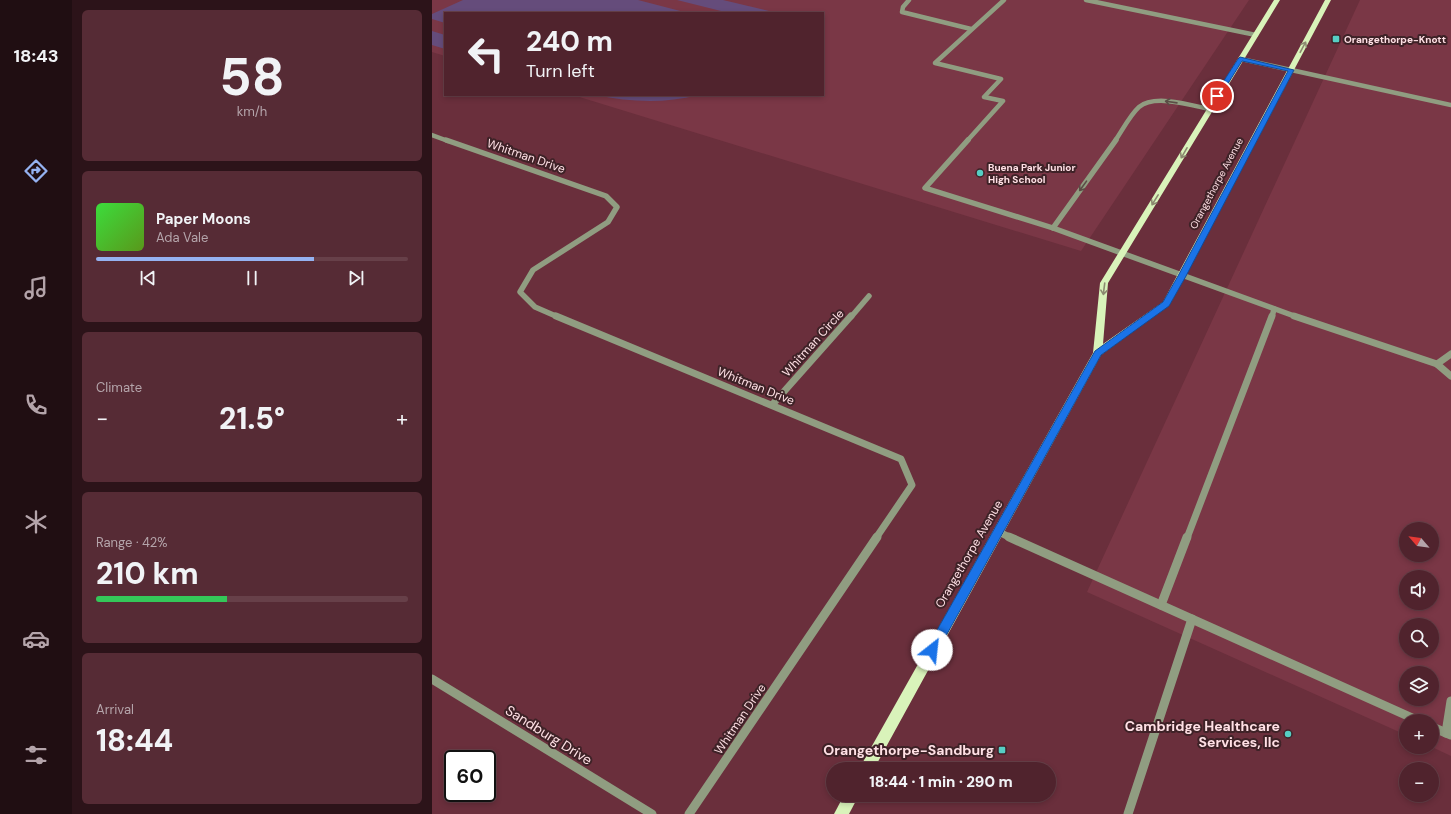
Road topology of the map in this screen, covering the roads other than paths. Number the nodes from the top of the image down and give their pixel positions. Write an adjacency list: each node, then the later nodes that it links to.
1 (909, 0): 6 (street)
2 (1004, 0): 6 (street)
3 (1086, 0): 7 (street)
4 (1277, 0): 7 (main road, Orangethorpe Avenue)
5 (1328, 0): 9 (main road, Orangethorpe Avenue, one-way to 5)
6 (971, 30): 13 (street)
7 (1256, 35): 8 (main road, Orangethorpe Avenue)
8 (1240, 59): 9 (street); 11 (main road, Orangethorpe Avenue)
9 (1291, 70): 10 (street); 15 (main road, Orangethorpe Avenue)
10 (1451, 105)
11 (1209, 109): 13 (street, one-way to 13); 14 (main road, Orangethorpe Avenue, one-way to 14)
12 (432, 135): 22 (street, Whitman Drive)
13 (1053, 228): 14 (street)
14 (1121, 254): 15 (street); 18 (main road, Orangethorpe Avenue, one-way to 18)
15 (1182, 276): 17 (street); 18 (main road, Orangethorpe Avenue)
16 (869, 296): 22 (street, Whitman Circle)
17 (1274, 309): 20 (street); 24 (street)
18 (1098, 353): 23 (main road, Orangethorpe Avenue)
19 (1451, 354): 20 (street)
20 (1437, 364): 21 (street)
21 (1451, 376)
22 (772, 405): 33 (street, Whitman Drive)
23 (998, 532): 24 (street); 30 (main road, Orangethorpe Avenue)
24 (1161, 605): 25 (street)
25 (1192, 619): 28 (street); 35 (street)
26 (432, 679): 32 (street, Sandburg Drive)
27 (1451, 701): 29 (street)
28 (1403, 714)
29 (1448, 734)
30 (870, 762)
31 (848, 802): 34 (main road)
32 (652, 814)
33 (689, 814)
34 (841, 814)
35 (1128, 814)

